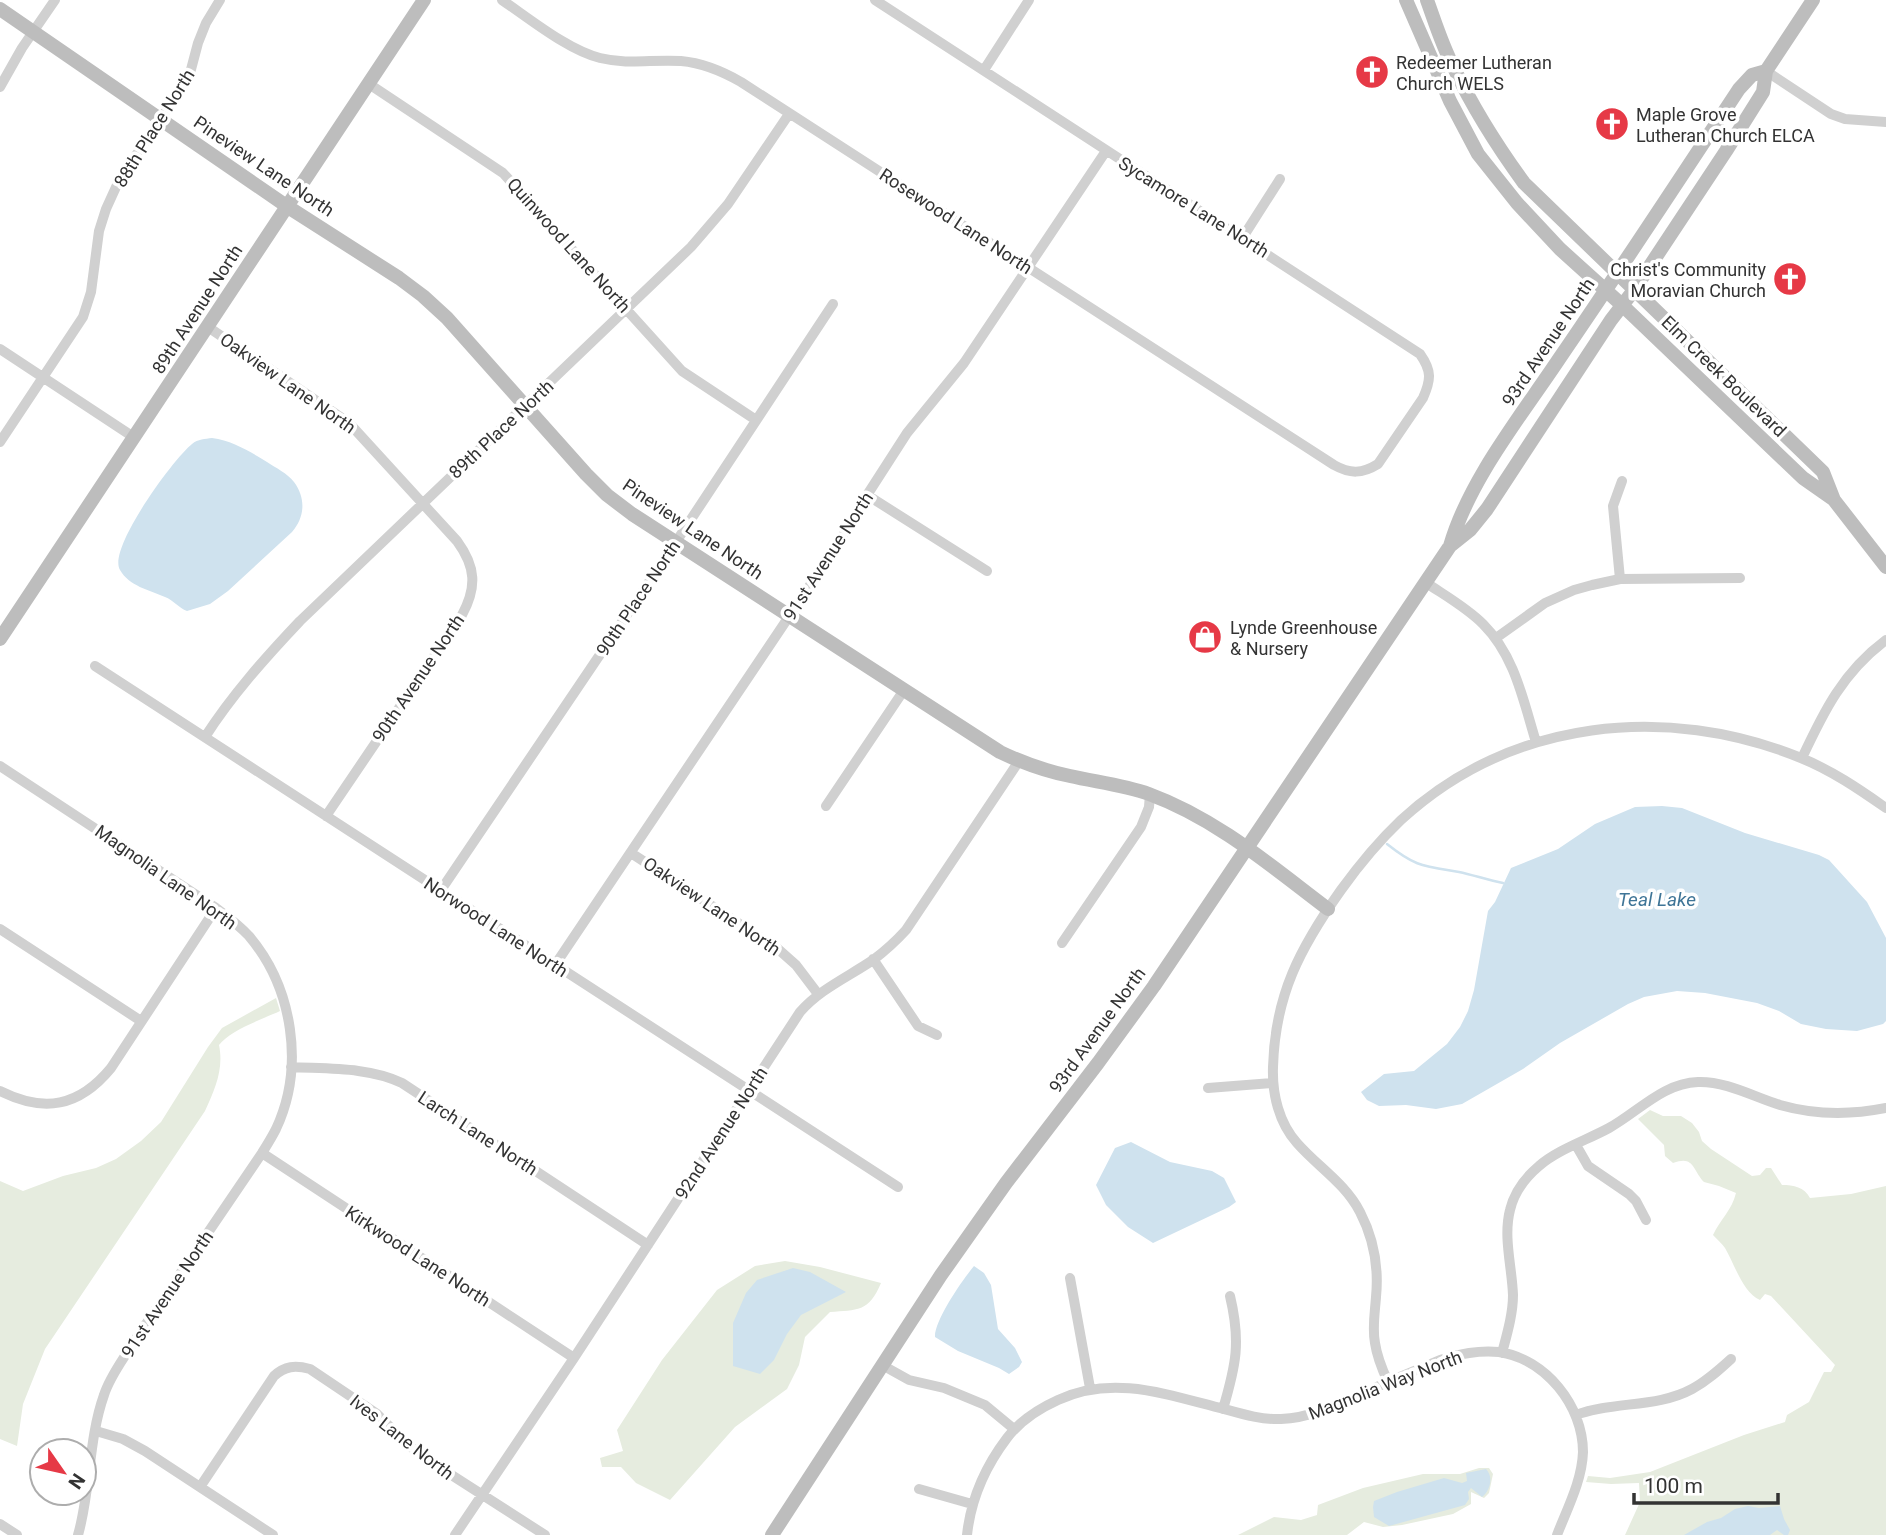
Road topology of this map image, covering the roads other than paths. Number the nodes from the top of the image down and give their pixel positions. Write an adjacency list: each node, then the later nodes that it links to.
1 (55, 0): 11 (street)
2 (220, 0): 17 (street, 88th Place North)
3 (424, 0): 14 (street, 89th Avenue North)
4 (502, 0): 16 (street, Rosewood Lane North)
5 (874, 0): 12 (street, Sycamore Lane North)
6 (1029, 0): 12 (street)
7 (1406, 0): 25 (street, Elm Creek Boulevard)
8 (1427, 0): 24 (street, Elm Creek Boulevard)
9 (1813, 0): 13 (street, 93rd Avenue North)
10 (0, 9): 11 (street, Pineview Lane North)
11 (34, 32): 15 (street); 17 (street, Pineview Lane North)
12 (984, 70): 19 (street, Sycamore Lane North)
13 (1766, 71): 18 (street); 24 (street, 93rd Avenue North); 26 (street, 93rd Avenue North)
14 (369, 84): 21 (street, 89th Avenue North); 29 (street, Quinwood Lane North)
15 (0, 87)
16 (789, 114): 23 (street, Rosewood Lane North); 29 (street, 89th Place North)
17 (161, 119): 21 (street, Pineview Lane North); 32 (street, 88th Place North)
18 (1886, 122)
19 (1106, 151): 22 (street, Sycamore Lane North); 23 (street, 91st Avenue North)
20 (1280, 179): 22 (street)
21 (288, 206): 30 (street, 89th Avenue North); 33 (street, Pineview Lane North)
22 (1243, 237): 37 (street, Sycamore Lane North)
23 (1029, 268): 37 (street, Rosewood Lane North); 39 (street, 91st Avenue North)
24 (1618, 273): 25 (street, 93rd Avenue North); 26 (street, Elm Creek Boulevard)
25 (1606, 290): 28 (street, Elm Creek Boulevard); 43 (street, 93rd Avenue North)
26 (1634, 290): 28 (street, 93rd Avenue North); 40 (street, Elm Creek Boulevard)
27 (833, 304): 34 (street, 90th Place North)
28 (1622, 305): 40 (street, Elm Creek Boulevard); 43 (street, 93rd Avenue North)
29 (627, 309): 33 (street, 89th Place North); 34 (street, Quinwood Lane North)
30 (208, 327): 35 (street, 89th Avenue North); 41 (street, Oakview Lane North)
31 (0, 349): 32 (street)
32 (44, 377): 35 (street); 36 (street, 88th Place North)
33 (525, 406): 41 (street, 89th Place North); 42 (street, Pineview Lane North)
34 (756, 420): 42 (street, 90th Place North)
35 (135, 438): 51 (street, 89th Avenue North)
36 (0, 442)
37 (1389, 450)
38 (1622, 481): 47 (street)
39 (867, 495): 45 (street); 49 (street, 91st Avenue North)
40 (1834, 500): 44 (street, Elm Creek Boulevard)
41 (423, 503): 55 (street, 89th Place North); 63 (street, 90th Avenue North)
42 (676, 542): 49 (street, Pineview Lane North); 66 (street, 90th Place North)
43 (1450, 546): 48 (street, 93rd Avenue North)
44 (1886, 567)
45 (987, 571)
46 (1740, 578): 47 (street)
47 (1620, 579): 50 (street)
48 (1425, 582): 50 (street); 64 (street, 93rd Avenue North)
49 (790, 616): 54 (street, Pineview Lane North); 65 (street, 91st Avenue North)
50 (1496, 638): 56 (street)
51 (0, 639)
52 (1886, 640): 57 (street)
53 (95, 666): 55 (street, Norwood Lane North)
54 (904, 690): 58 (street, Pineview Lane North); 61 (street)
55 (205, 737): 63 (street, Norwood Lane North)
56 (1536, 742): 57 (street); 68 (street)
57 (1802, 758): 62 (street)
58 (1019, 761): 60 (street, Pineview Lane North); 71 (street, 92nd Avenue North)
59 (0, 766): 67 (street, Magnolia Lane North)
60 (1150, 794): 64 (street, Pineview Lane North); 70 (street)
61 (826, 806)
62 (1886, 808)
63 (326, 816): 66 (street, Norwood Lane North)
64 (1248, 848): 68 (street, Pineview Lane North); 92 (street, 93rd Avenue North)
65 (631, 853): 72 (street, 91st Avenue North); 73 (street, Oakview Lane North)
66 (441, 890): 72 (street, Norwood Lane North)
67 (216, 908): 74 (street); 76 (street, Magnolia Lane North)
68 (1328, 909): 77 (street)
69 (0, 929): 74 (street)
70 (1062, 943)
71 (873, 959): 73 (street, 92nd Avenue North); 75 (street)
72 (555, 965): 80 (street, Norwood Lane North)
73 (818, 994): 80 (street, 92nd Avenue North)
74 (141, 1021): 79 (street)
75 (937, 1035)
76 (291, 1067): 83 (street, 91st Avenue North); 86 (street, Larch Lane North)
77 (1273, 1083): 78 (street); 93 (street)
78 (1208, 1087)
79 (0, 1091)
80 (748, 1092): 84 (street, Norwood Lane North); 86 (street, 92nd Avenue North)
81 (1886, 1108): 82 (street)
82 (1576, 1145): 85 (street); 89 (street)
83 (262, 1153): 90 (street, Kirkwood Lane North); 98 (street, 91st Avenue North)
84 (898, 1187)
85 (1646, 1220)
86 (648, 1245): 90 (street, 92nd Avenue North)
87 (1070, 1278): 94 (street)
88 (1230, 1296): 95 (street)
89 (1502, 1353): 93 (street, Magnolia Way North); 96 (street, Magnolia Way North)
90 (573, 1358): 101 (street, 92nd Avenue North)
91 (1731, 1359): 96 (street)
92 (882, 1365): 97 (street); 109 (street, 93rd Avenue North)
93 (1388, 1382): 95 (street, Magnolia Way North)
94 (1090, 1388): 95 (street, Magnolia Way North); 97 (street, Magnolia Way North)
95 (1223, 1409)
96 (1576, 1415): 111 (street)
97 (1014, 1429): 102 (street, Magnolia Way North)
98 (96, 1431): 99 (street); 105 (street, 91st Avenue North)
99 (200, 1487): 101 (street, Ives Lane North); 106 (street)
100 (919, 1489): 102 (street)
101 (482, 1495): 107 (street, 92nd Avenue North); 108 (street, Ives Lane North)
102 (972, 1504): 110 (street, Magnolia Way North)
103 (0, 1524): 104 (street)
104 (17, 1535)
105 (78, 1535)
106 (273, 1535)
107 (455, 1535)
108 (545, 1535)
109 (772, 1535)
110 (967, 1535)
111 (1557, 1535)

